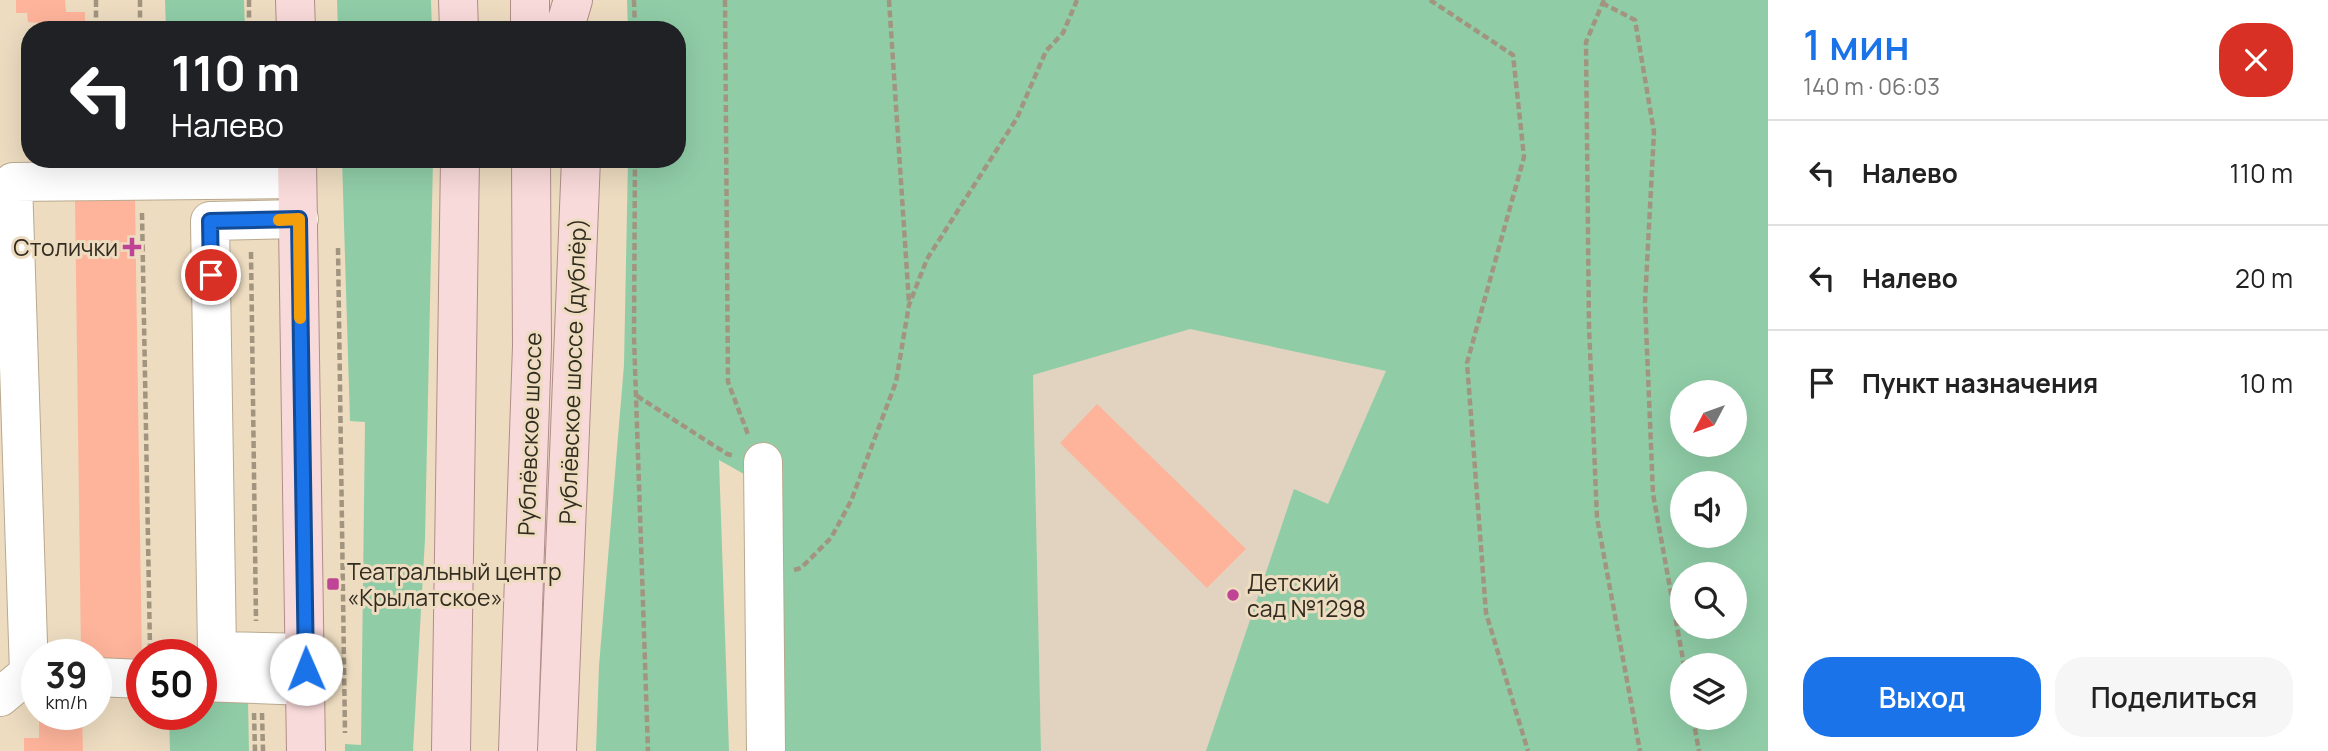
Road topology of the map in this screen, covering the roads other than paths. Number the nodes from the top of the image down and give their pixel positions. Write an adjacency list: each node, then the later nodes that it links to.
1 (295, 0): 6 (main road)
2 (458, 0): 7 (main road)
3 (530, 0): 8 (main road)
4 (572, 0): 9 (main road)
5 (588, 0): 10 (main road)
6 (296, 21)
7 (459, 21)
8 (530, 21)
9 (566, 21)
10 (587, 21)
11 (460, 168): 25 (main road)
12 (531, 168): 26 (main road, Рублёвское шоссе)
13 (581, 168): 27 (main road, Рублёвское шоссе (дублёр))
14 (297, 169): 15 (street); 16 (main road)
15 (7, 177): 18 (street)
16 (299, 219): 19 (main road); 20 (street)
17 (763, 462): 28 (street)
18 (31, 639)
19 (306, 669): 20 (street); 24 (main road)
20 (257, 674): 21 (street)
21 (217, 680)
22 (21, 682): 23 (street)
23 (0, 697)
24 (306, 751)
25 (451, 751)
26 (517, 751)
27 (556, 751)
28 (766, 751)

